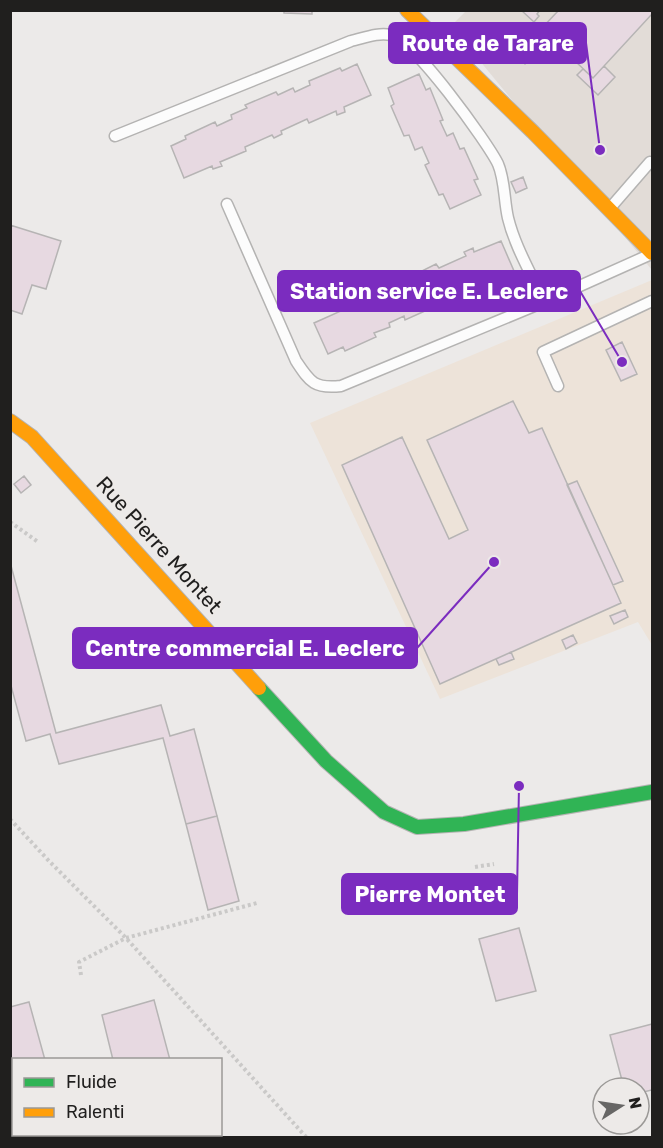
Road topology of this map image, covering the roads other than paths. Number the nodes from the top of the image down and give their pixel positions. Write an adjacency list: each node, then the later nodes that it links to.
1 (407, 10): 5 (street)
2 (115, 136): 8 (lane)
3 (650, 162): 5 (lane)
4 (227, 204): 8 (lane)
5 (609, 209): 6 (street)
6 (652, 253): 8 (lane)
7 (652, 301): 9 (lane)
8 (544, 302)
9 (558, 386)
10 (10, 421): 11 (street, Rue Pierre Montet)
11 (652, 792)

